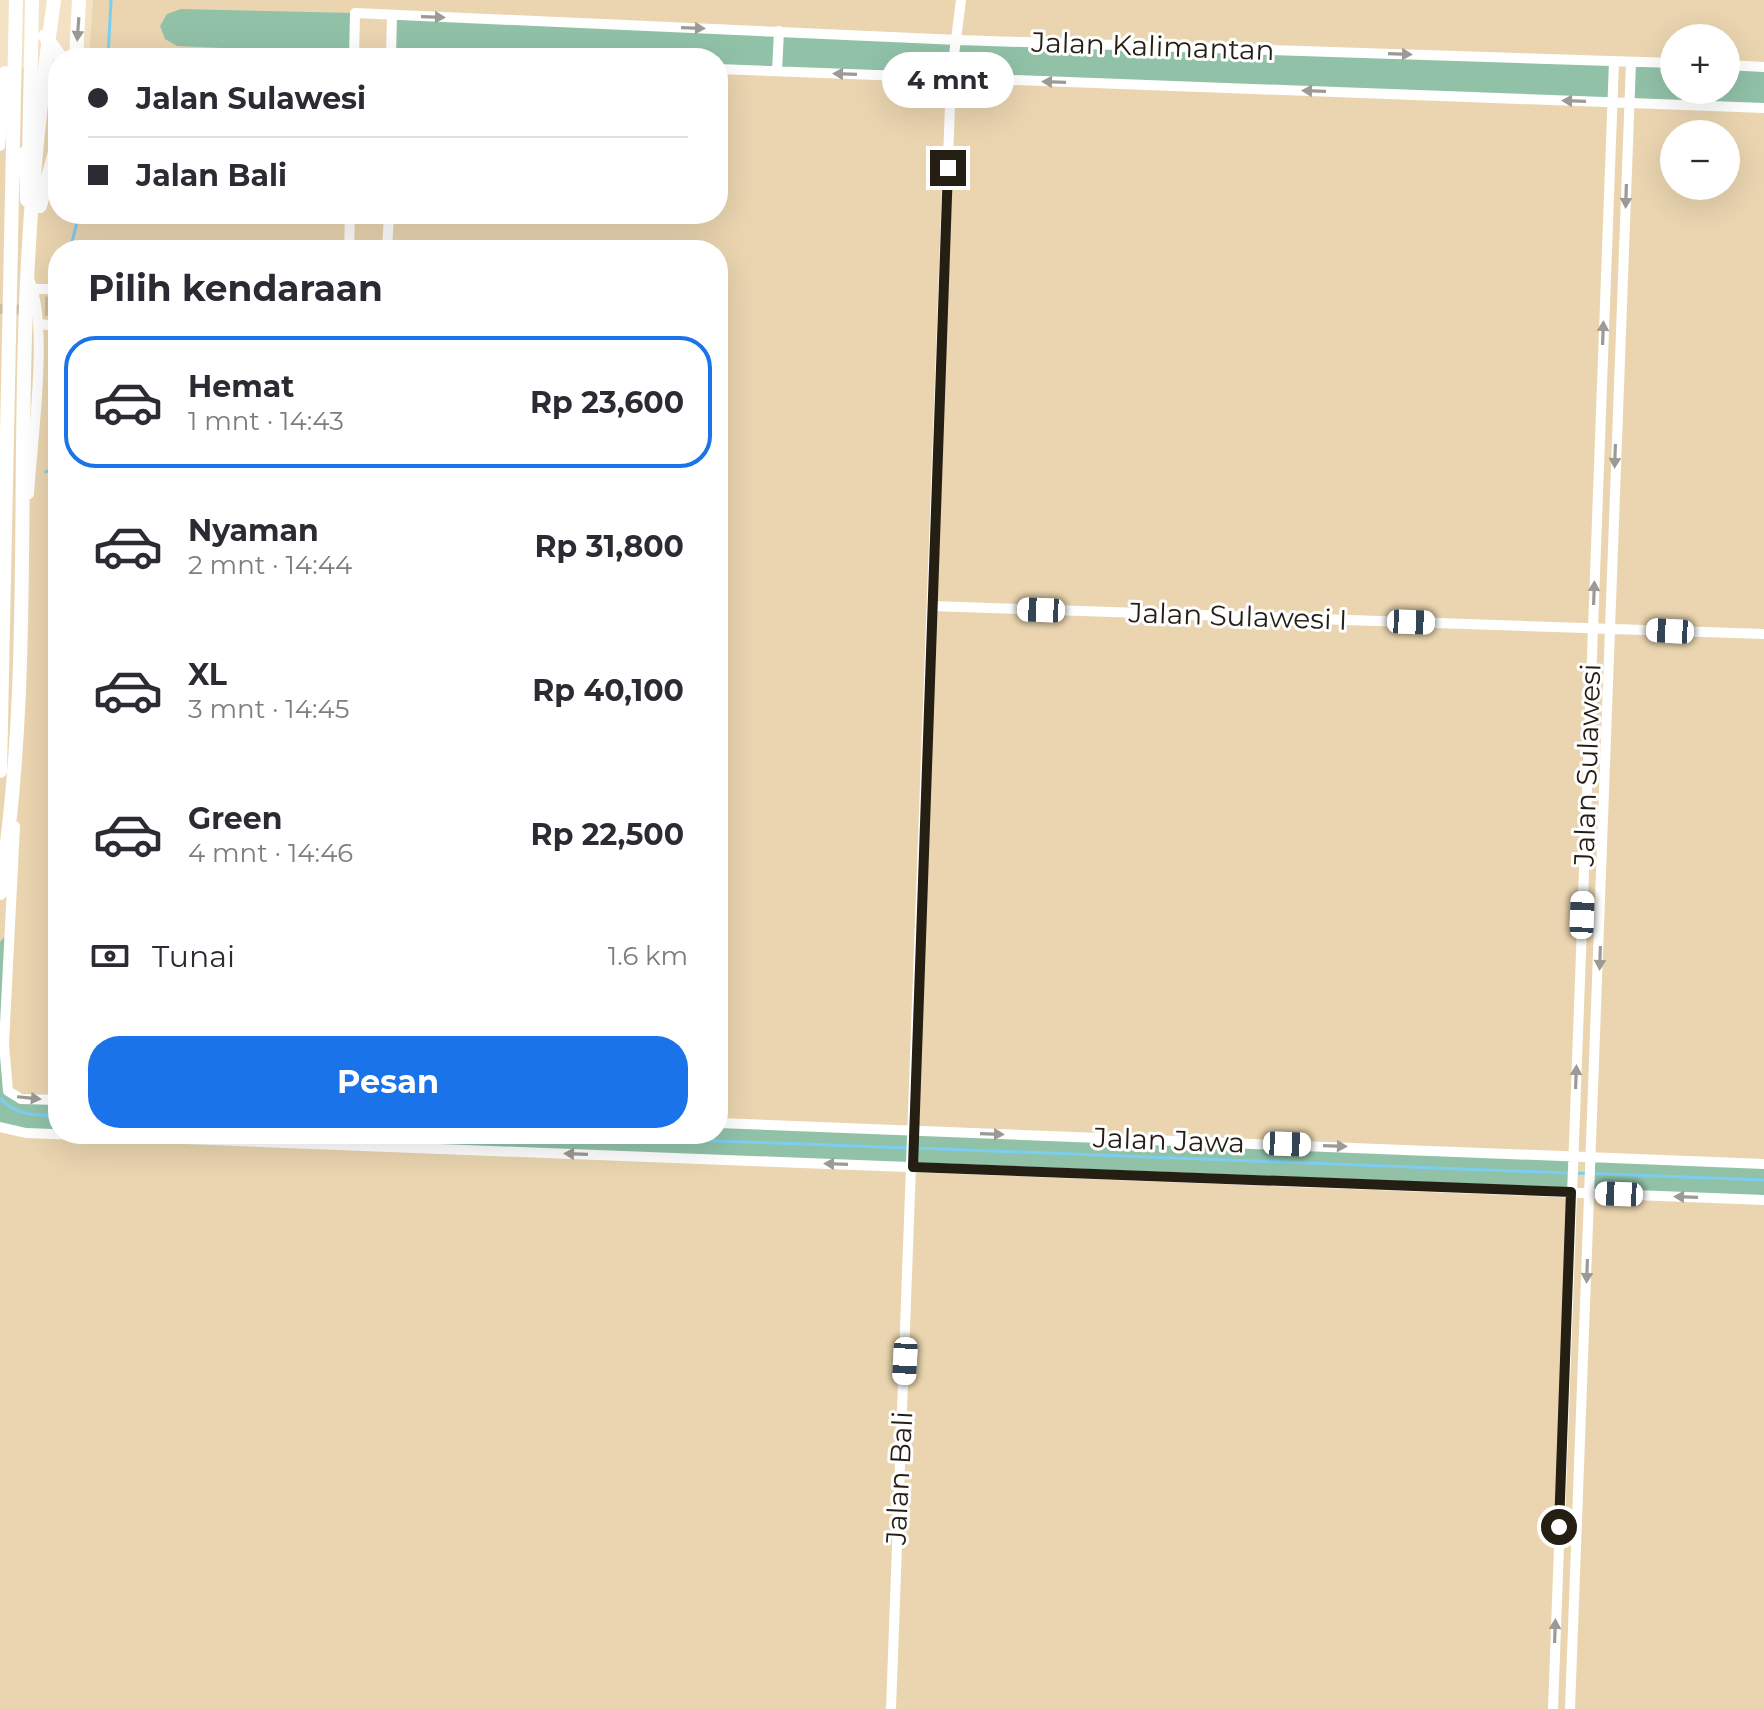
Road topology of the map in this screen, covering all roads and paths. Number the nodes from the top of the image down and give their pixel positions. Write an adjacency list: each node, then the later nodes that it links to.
1 (6, 0): 27 (highway)
2 (16, 0): 40 (highway)
3 (29, 0): 11 (highway); 30 (highway); 32 (highway)
4 (54, 0): 10 (highway)
5 (79, 0): 12 (highway, one-way to 12)
6 (961, 0): 9 (street, Jalan Bali)
7 (392, 15): 8 (street, Jalan Kalimantan, one-way to 8); 13 (street, Jalan Kalimantan); 14 (street)
8 (779, 31): 9 (street, Jalan Kalimantan); 22 (street)
9 (958, 40): 15 (street, Jalan Kalimantan, one-way to 15); 23 (street, Jalan Bali)
10 (50, 48)
11 (54, 48)
12 (77, 48)
13 (354, 48)
14 (391, 48)
15 (1614, 61): 16 (street, Jalan Kalimantan); 24 (street, Jalan Sulawesi)
16 (1631, 62): 17 (street, Jalan Kalimantan); 25 (street, Jalan Sulawesi)
17 (1660, 63)
18 (1740, 66): 19 (street)
19 (1764, 67)
20 (728, 69): 22 (street, Jalan Kalimantan)
21 (48, 70): 32 (highway)
22 (777, 71): 23 (street, Jalan Kalimantan, one-way to 22)
23 (951, 78): 24 (street, Jalan Kalimantan, one-way to 23); 36 (street, Jalan Bali)
24 (1612, 102): 25 (street, Jalan Kalimantan); 37 (street, Jalan Sulawesi, one-way to 24)
25 (1630, 103): 26 (street, Jalan Kalimantan); 38 (street, Jalan Sulawesi, one-way to 38)
26 (1764, 108)
27 (2, 125): 28 (street)
28 (0, 146)
29 (48, 177): 32 (highway)
30 (28, 216): 32 (street)
31 (0, 270): 32 (street)
32 (30, 278): 33 (street); 34 (street); 41 (highway)
33 (48, 285)
34 (38, 324): 35 (street); 42 (street, one-way to 42)
35 (48, 325)
36 (932, 606): 37 (street, Jalan Sulawesi I); 46 (street, Jalan Bali)
37 (1592, 628): 38 (street, Jalan Sulawesi I); 48 (street, Jalan Sulawesi, one-way to 37)
38 (1608, 628): 39 (street, Jalan Sulawesi I); 49 (street, Jalan Sulawesi, one-way to 49)
39 (1764, 634)
40 (0, 771)
41 (0, 893)
42 (48, 1100)
43 (728, 1124): 46 (street, Jalan Jawa)
44 (0, 1127): 45 (street, Jalan Jawa, one-way to 44)
45 (48, 1134)
46 (914, 1135): 48 (street, Jalan Jawa, one-way to 48); 50 (street, Jalan Bali)
47 (351, 1144): 50 (street, Jalan Jawa, one-way to 47)
48 (1573, 1159): 49 (street, Jalan Jawa); 52 (street, Jalan Sulawesi)
49 (1591, 1160): 51 (street, Jalan Jawa); 53 (street, Jalan Sulawesi)
50 (913, 1163): 52 (street, Jalan Jawa); 55 (street, Jalan Bali)
51 (1764, 1164)
52 (1572, 1188): 53 (street, Jalan Jawa); 56 (street, Jalan Sulawesi, one-way to 52)
53 (1590, 1189): 54 (street, Jalan Jawa, one-way to 53); 57 (street, Jalan Sulawesi, one-way to 57)
54 (1764, 1200)
55 (891, 1709)
56 (1553, 1709)
57 (1570, 1709)

